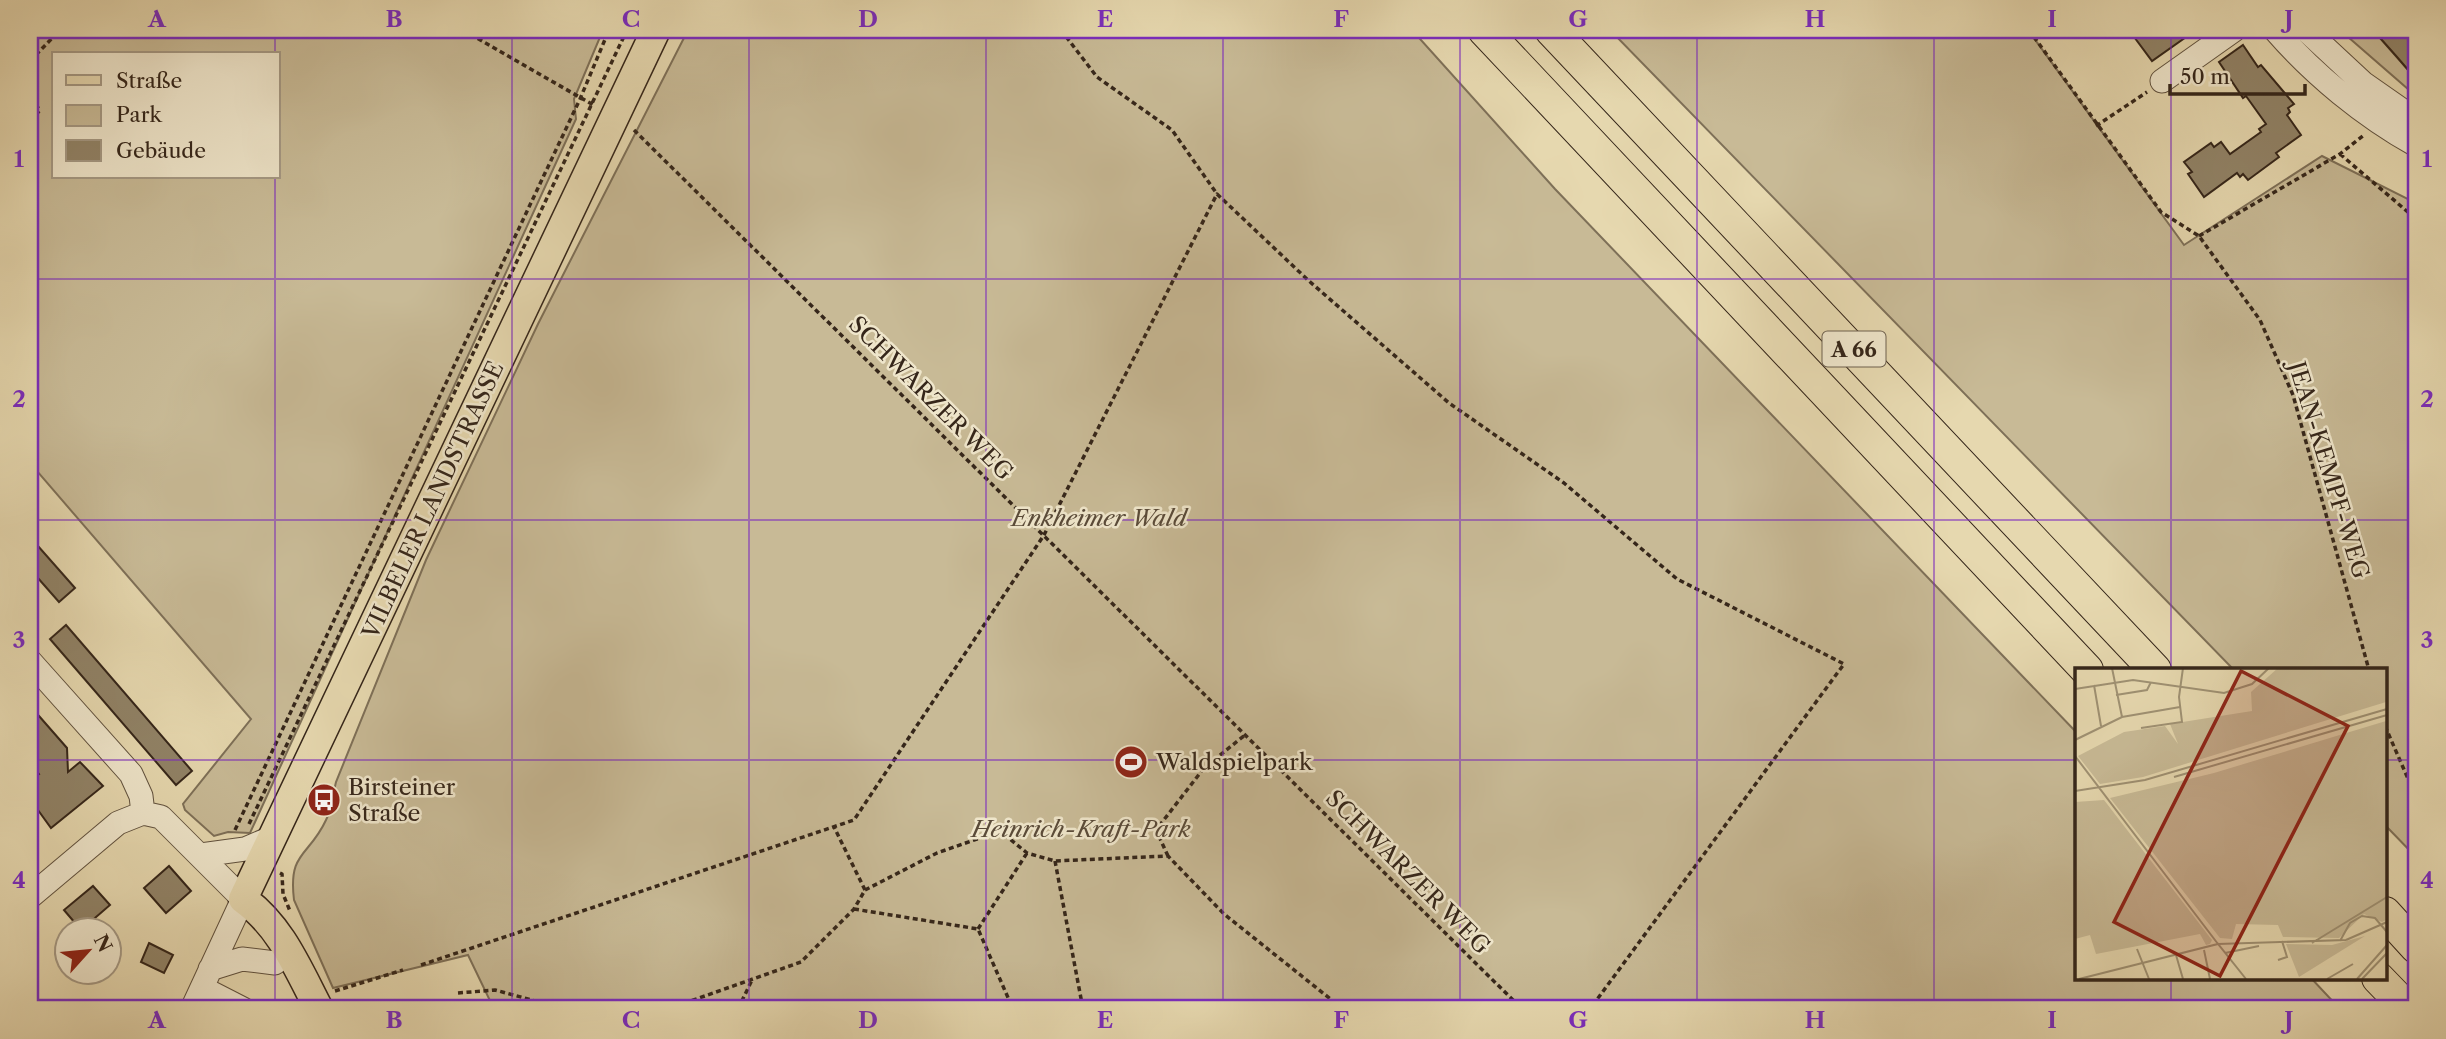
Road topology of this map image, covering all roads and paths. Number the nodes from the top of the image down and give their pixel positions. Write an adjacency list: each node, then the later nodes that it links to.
1 (60, 30): 13 (path)
2 (463, 30): 16 (path, SCHWARZER WEG)
3 (610, 30): 16 (path)
4 (627, 30): 17 (path)
5 (656, 30): 17 (main road, VILBELER LANDSTRASSE)
6 (1061, 30): 24 (path)
7 (1484, 30): 29 (highway, A 66)
8 (1551, 30): 30 (highway, A 66)
9 (2029, 30): 21 (path, JEAN-KEMPF-WEG)
10 (2234, 30): 14 (street)
11 (2275, 30): 20 (street)
12 (2306, 30): 18 (street)
13 (30, 61)
14 (2162, 81): 21 (path)
15 (30, 98): 19 (path)
16 (580, 99): 17 (path, SCHWARZER WEG); 38 (path)
17 (603, 111): 27 (path, SCHWARZER WEG); 37 (main road, VILBELER LANDSTRASSE); 38 (path)
18 (2416, 120)
19 (30, 122)
20 (2380, 122): 22 (street); 23 (path)
21 (2096, 126): 26 (path, JEAN-KEMPF-WEG)
22 (2416, 145)
23 (2340, 154): 25 (path); 26 (path)
24 (1217, 194): 27 (path); 70 (path)
25 (2416, 219)
26 (2199, 236): 31 (path, JEAN-KEMPF-WEG)
27 (1044, 534): 33 (path, SCHWARZER WEG); 36 (path)
28 (30, 661): 35 (street)
29 (2085, 668)
30 (2153, 668)
31 (2368, 668)
32 (2386, 728): 34 (path)
33 (1245, 735): 41 (path); 69 (path, SCHWARZER WEG)
34 (2416, 797)
35 (143, 813): 40 (street); 45 (street)
36 (834, 827): 44 (path); 53 (path)
37 (272, 837): 38 (street); 46 (main road, VILBELER LANDSTRASSE); 52 (main road)
38 (236, 851): 40 (street)
39 (1027, 853): 42 (path); 44 (path); 50 (path)
40 (201, 855): 46 (street)
41 (1168, 856): 42 (path); 68 (path)
42 (1055, 861): 67 (path)
43 (282, 874): 47 (path)
44 (865, 890): 48 (path)
45 (30, 897)
46 (243, 899): 52 (main road); 55 (street, VILBELER LANDSTRASSE)
47 (288, 908)
48 (854, 909): 50 (path); 57 (path)
49 (2386, 914): 51 (highway)
50 (978, 929): 66 (path)
51 (2416, 947)
52 (278, 950): 55 (street); 59 (main road); 62 (main road)
53 (421, 965)
54 (403, 970): 59 (path)
55 (206, 978): 60 (street, VILBELER LANDSTRASSE); 61 (street)
56 (2379, 979): 71 (highway)
57 (752, 980): 64 (path); 65 (path)
58 (458, 993): 63 (path)
59 (326, 1000)
60 (192, 1009)
61 (243, 1009)
62 (304, 1009)
63 (565, 1009)
64 (668, 1009)
65 (738, 1009)
66 (1013, 1009)
67 (1083, 1009)
68 (1343, 1009)
69 (1522, 1009)
70 (1590, 1009)
71 (2408, 1009)

